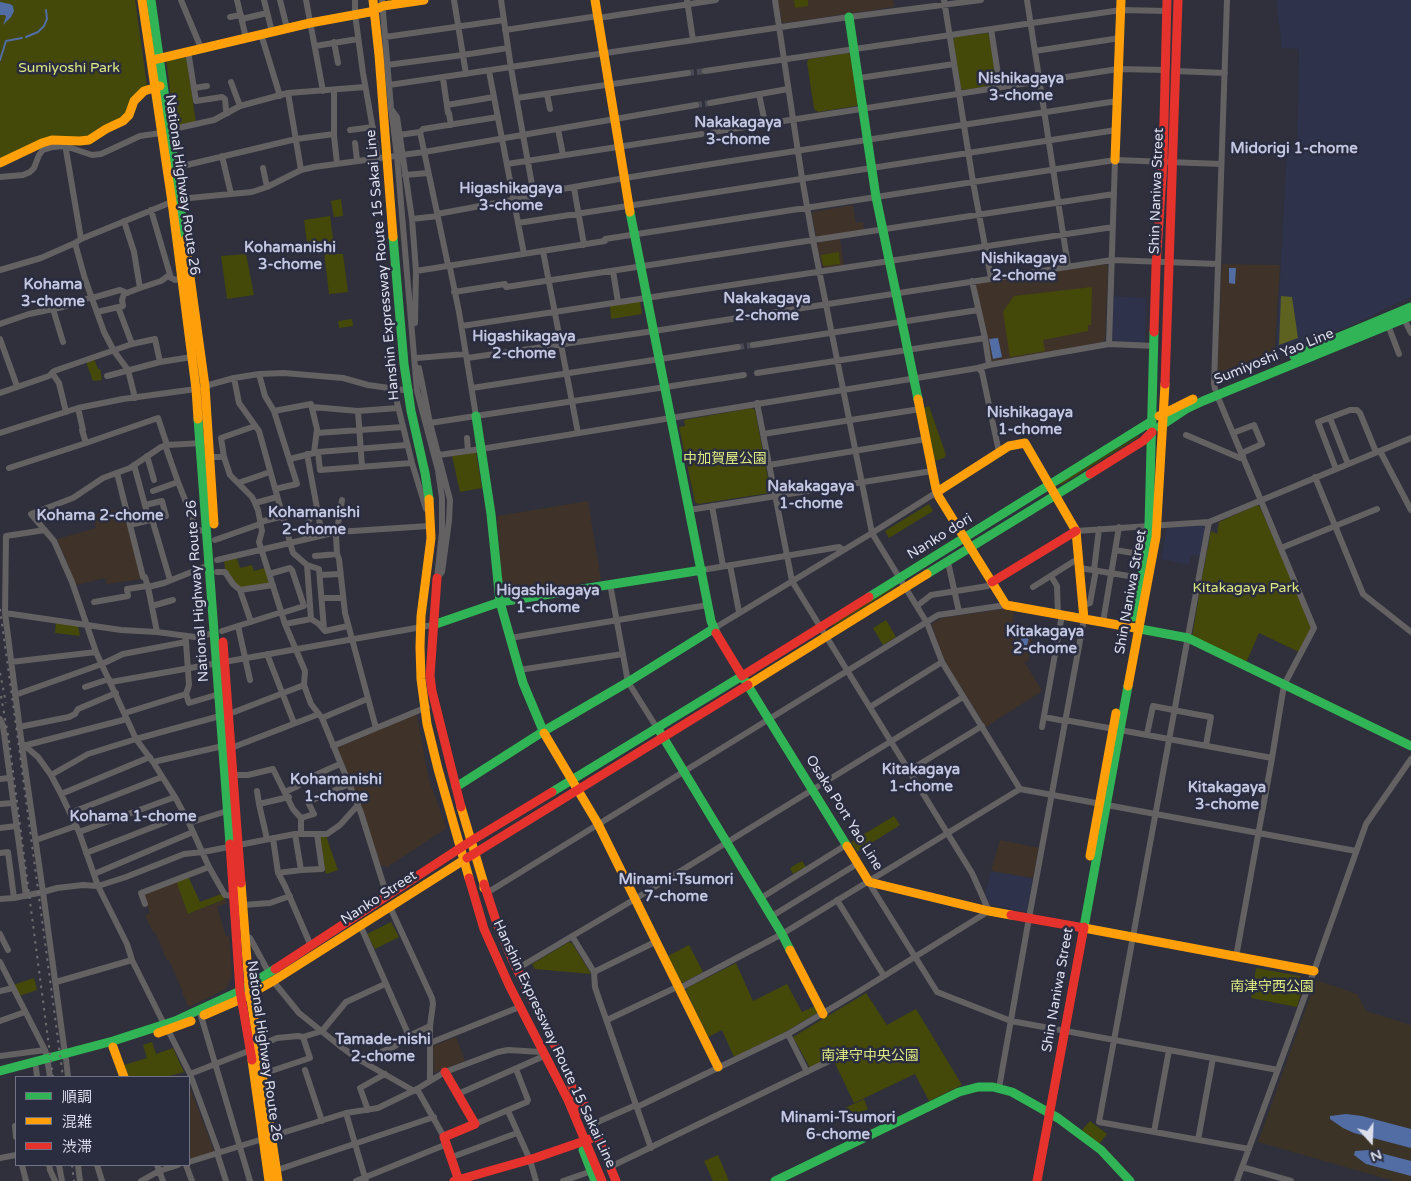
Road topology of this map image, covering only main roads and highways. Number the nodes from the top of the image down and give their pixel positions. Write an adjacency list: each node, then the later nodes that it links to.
1 (142, 0): 12 (main road, National Highway Route 26)
2 (151, 0): 11 (main road, National Highway Route 26)
3 (373, 0): 94 (main road, Hanshin Expressway Route 15 Sakai Line)
4 (424, 0): 8 (main road)
5 (595, 0): 39 (main road, Osaka Port Yao Line)
6 (1167, 0): 13 (main road, Shin Naniwa Street)
7 (1178, 0): 13 (main road, Shin Naniwa Street)
8 (382, 2): 11 (main road); 85 (main road, Hanshin Expressway Route 15 Sakai Line)
9 (1121, 5): 16 (main road)
10 (849, 17): 32 (main road)
11 (160, 58): 12 (main road); 14 (main road, National Highway Route 26)
12 (150, 60): 14 (main road, National Highway Route 26)
13 (1171, 71): 17 (main road, Shin Naniwa Street)
14 (159, 86): 15 (main road, National Highway Route 26); 18 (main road)
15 (165, 131): 19 (main road, National Highway Route 26); 19 (main road, National Highway Route 26)
16 (1115, 160)
17 (1168, 162): 25 (main road, Shin Naniwa Street); 27 (main road, Shin Naniwa Street)
18 (0, 163)
19 (175, 200): 22 (main road, National Highway Route 26); 22 (main road, National Highway Route 26)
20 (1411, 307): 21 (main road, Sumiyoshi Yao Line)
21 (1405, 315): 24 (main road, Sumiyoshi Yao Line); 24 (main road, Sumiyoshi Yao Line)
22 (201, 387): 30 (main road, National Highway Route 26)
23 (405, 391): 45 (main road)
24 (1216, 392): 25 (main road, Sumiyoshi Yao Line); 28 (main road, Sumiyoshi Yao Line)
25 (1163, 413): 27 (main road, Sumiyoshi Yao Line); 28 (main road, Shin Naniwa Street)
26 (476, 416): 42 (main road)
27 (1152, 421): 29 (main road, Shin Naniwa Street); 31 (main road, Nanko dori)
28 (1163, 425): 29 (main road, Sumiyoshi Yao Line); 34 (main road, Shin Naniwa Street)
29 (1152, 432): 33 (main road, Nanko dori); 34 (main road, Shin Naniwa Street)
30 (206, 442): 38 (main road, National Highway Route 26); 38 (main road, National Highway Route 26)
31 (1049, 484): 32 (main road); 33 (main road); 36 (main road, Nanko dori)
32 (937, 492): 36 (main road)
33 (1055, 494): 35 (main road); 37 (main road, Nanko dori)
34 (1153, 525): 46 (main road, Shin Naniwa Street); 46 (main road, Shin Naniwa Street)
35 (1076, 531): 41 (main road); 43 (main road)
36 (965, 538): 37 (main road); 50 (main road, Nanko dori)
37 (971, 547): 41 (main road); 51 (main road, Nanko dori)
38 (213, 562): 48 (main road, National Highway Route 26); 48 (main road, National Highway Route 26)
39 (702, 570): 42 (main road); 47 (main road, Osaka Port Yao Line)
40 (437, 578): 44 (main road)
41 (992, 582): 43 (main road)
42 (500, 602): 44 (main road); 55 (main road)
43 (1084, 619): 46 (main road)
44 (433, 625): 60 (main road)
45 (419, 628)
46 (1135, 628): 57 (main road); 68 (main road, Shin Naniwa Street)
47 (713, 629): 50 (main road, Osaka Port Yao Line); 55 (main road)
48 (219, 632): 49 (main road, National Highway Route 26)
49 (221, 663): 53 (main road, National Highway Route 26); 53 (main road, National Highway Route 26)
50 (742, 676): 51 (main road, Osaka Port Yao Line); 54 (main road, Nanko Street)
51 (748, 685): 56 (main road, Nanko Street); 68 (main road, Osaka Port Yao Line)
52 (423, 708): 64 (main road)
53 (224, 715): 58 (main road, National Highway Route 26)
54 (657, 728): 56 (main road); 59 (main road, Nanko Street)
55 (544, 731): 59 (main road); 60 (main road)
56 (663, 738): 61 (main road, Nanko Street); 73 (main road)
57 (1411, 746)
58 (227, 747): 63 (main road, National Highway Route 26); 63 (main road, National Highway Route 26)
59 (572, 780): 61 (main road); 62 (main road, Nanko Street)
60 (456, 787): 62 (main road)
61 (578, 790): 65 (main road, Nanko Street); 79 (main road)
62 (471, 842): 64 (main road, Nanko Street); 65 (main road)
63 (234, 846): 71 (main road, National Highway Route 26); 72 (main road, National Highway Route 26)
64 (458, 849): 66 (main road); 70 (main road, Nanko Street)
65 (475, 854): 66 (main road, Nanko Street); 67 (main road)
66 (461, 862): 70 (main road, Nanko Street); 89 (main road)
67 (487, 887): 85 (main road); 87 (main road)
68 (1080, 928): 69 (main road, Osaka Port Yao Line); 86 (main road, Shin Naniwa Street)
69 (1314, 970)
70 (271, 977): 71 (main road, Nanko Street)
71 (250, 990): 72 (main road, Nanko Street); 76 (main road, National Highway Route 26)
72 (240, 995): 74 (main road, Nanko Street); 74 (main road, Nanko Street); 76 (main road, National Highway Route 26)
73 (823, 1014)
74 (166, 1027): 75 (main road, Nanko Street); 77 (main road, Nanko Street)
75 (113, 1047): 77 (main road, Nanko Street); 83 (main road)
76 (254, 1048): 88 (main road, National Highway Route 26); 88 (main road, National Highway Route 26)
77 (65, 1056): 78 (main road, Nanko Street)
78 (47, 1058): 80 (main road, Nanko Street); 82 (main road, Nanko Street)
79 (718, 1067)
80 (0, 1070)
81 (446, 1072): 92 (main road)
82 (37, 1073): 84 (main road, Nanko Street)
83 (124, 1076)
84 (0, 1077)
85 (581, 1111): 95 (main road, Hanshin Expressway Route 15 Sakai Line)
86 (1047, 1112): 97 (main road); 98 (main road, Shin Naniwa Street); 99 (main road, Shin Naniwa Street); 100 (main road)
87 (598, 1136): 89 (main road); 96 (main road)
88 (267, 1138): 90 (main road, National Highway Route 26); 91 (main road, National Highway Route 26)
89 (580, 1142): 92 (main road); 93 (main road)
90 (269, 1181)
91 (278, 1181)
92 (458, 1181)
93 (595, 1181)
94 (602, 1181)
95 (609, 1181)
96 (616, 1181)
97 (775, 1181)
98 (1032, 1181)
99 (1038, 1181)
100 (1130, 1181)

